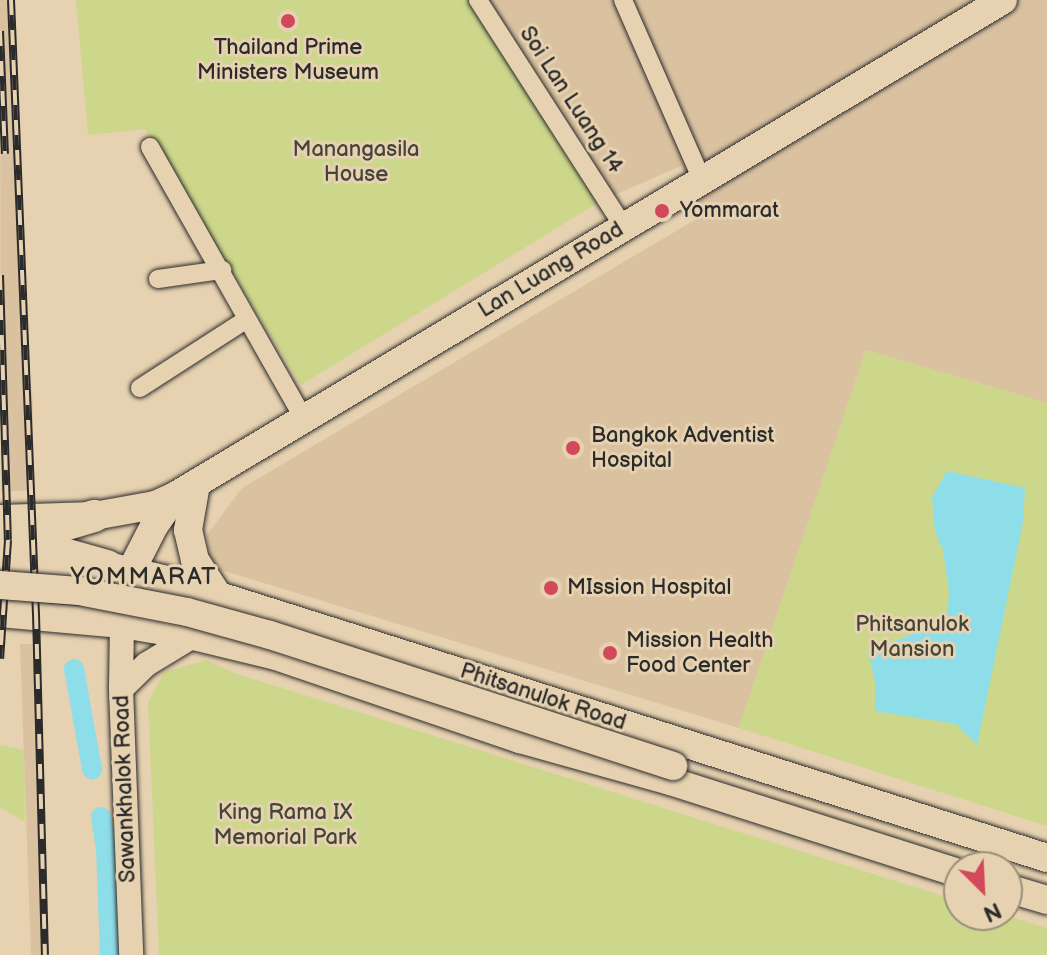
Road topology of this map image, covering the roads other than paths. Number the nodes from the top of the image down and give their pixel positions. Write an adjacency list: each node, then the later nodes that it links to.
1 (478, 0): 6 (street, Soi Lan Luang 14)
2 (623, 0): 5 (street)
3 (1003, 0): 5 (main road, Lan Luang Road)
4 (150, 147): 7 (street)
5 (702, 180): 6 (main road, Lan Luang Road)
6 (624, 227): 11 (main road, Lan Luang Road)
7 (222, 270): 8 (street); 9 (street)
8 (158, 279)
9 (247, 319): 10 (street); 11 (street)
10 (140, 388)
11 (304, 419): 12 (main road, Lan Luang Road)
12 (185, 490): 13 (main road); 15 (main road, Lan Luang Road); 17 (main road)
13 (94, 516): 14 (highway)
14 (9, 545): 15 (highway)
15 (119, 569): 17 (main road, Phitsanulok Road); 19 (main road); 20 (main road, Lan Luang Road)
16 (0, 585): 23 (main road, bridge)
17 (217, 594): 24 (main road, Phitsanulok Road)
18 (0, 613): 19 (main road, Phitsanulok Road)
19 (39, 614): 20 (main road, Phitsanulok Road)
20 (122, 624): 21 (main road, Phitsanulok Road); 22 (street, Sawankhalok Road)
21 (193, 636): 22 (street); 23 (main road, Phitsanulok Road)
22 (121, 689): 28 (street, Sawankhalok Road)
23 (881, 848): 25 (main road, Phitsanulok Road)
24 (1047, 858)
25 (943, 868)
26 (1023, 893): 27 (main road)
27 (1047, 900)
28 (131, 955)

